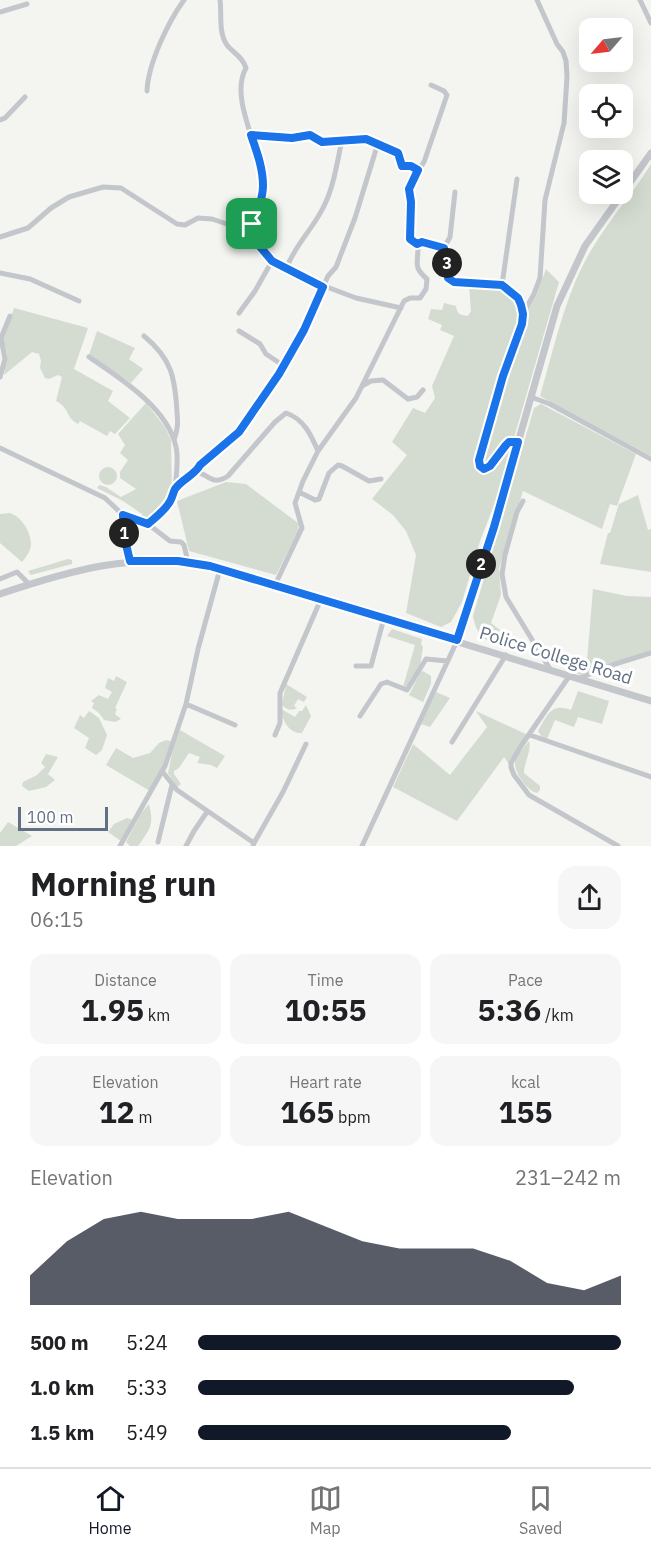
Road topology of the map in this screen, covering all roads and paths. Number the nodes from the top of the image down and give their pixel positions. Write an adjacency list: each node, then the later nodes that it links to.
1 (184, 0): 9 (street)
2 (220, 0): 12 (street)
3 (537, 0): 31 (street)
4 (640, 0): 7 (street)
5 (27, 4): 6 (street)
6 (0, 12)
7 (651, 23)
8 (431, 85): 16 (street)
9 (147, 91)
10 (25, 97): 11 (street)
11 (0, 120)
12 (251, 135): 13 (street); 20 (street)
13 (342, 140): 14 (street); 24 (street)
14 (378, 143): 16 (street); 27 (street)
15 (651, 153): 40 (street)
16 (418, 170): 21 (street)
17 (517, 179): 26 (street)
18 (455, 192): 22 (street)
19 (0, 237): 20 (street)
20 (252, 237): 23 (street)
21 (417, 244): 22 (street); 29 (street)
22 (444, 248): 26 (street)
23 (272, 261): 24 (street); 30 (street)
24 (286, 268): 27 (street)
25 (0, 273): 28 (street)
26 (502, 285): 31 (street)
27 (323, 287): 29 (street); 36 (street)
28 (79, 301)
29 (401, 308): 38 (street)
30 (239, 313)
31 (523, 314): 42 (street)
32 (10, 316): 37 (street)
33 (238, 331): 36 (street)
34 (144, 336): 41 (street)
35 (89, 357): 41 (street)
36 (284, 366): 46 (street)
37 (0, 377)
38 (362, 386): 39 (street); 44 (street)
39 (423, 390)
40 (531, 397): 42 (street); 45 (street)
41 (174, 440): 48 (street)
42 (518, 442): 62 (street)
43 (0, 448): 51 (street)
44 (318, 451): 46 (street); 49 (street)
45 (651, 459)
46 (197, 471): 48 (street)
47 (381, 479): 49 (street)
48 (175, 489): 52 (street)
49 (299, 492): 58 (street)
50 (523, 501): 67 (street)
51 (123, 515): 52 (street); 53 (street)
52 (148, 524): 54 (street)
53 (130, 561): 54 (street, Police College Road); 57 (street, Police College Road)
54 (188, 562): 55 (street, Police College Road)
55 (220, 569): 58 (street, Police College Road); 71 (street)
56 (1, 576): 57 (street)
57 (29, 584): 59 (street, Police College Road)
58 (275, 585): 60 (street, Police College Road)
59 (0, 594)
60 (321, 599): 61 (street, Police College Road); 74 (street)
61 (384, 618): 62 (street, Police College Road); 66 (street)
62 (457, 640): 64 (street, Police College Road); 65 (street)
63 (651, 653): 69 (street)
64 (506, 655): 67 (street, Police College Road); 76 (street)
65 (447, 661): 72 (street); 86 (street)
66 (356, 666)
67 (550, 669): 68 (street, Police College Road)
68 (570, 675): 69 (street, Police College Road); 75 (street)
69 (580, 678): 70 (street, Police College Road)
70 (651, 700)
71 (186, 704): 73 (street); 78 (street)
72 (360, 716)
73 (236, 726)
74 (275, 735)
75 (530, 735): 79 (street); 87 (street)
76 (452, 742)
77 (306, 744): 83 (street)
78 (162, 771): 80 (street); 84 (street)
79 (651, 777)
80 (172, 784): 81 (street); 82 (street)
81 (207, 812): 83 (street); 85 (street)
82 (158, 842)
83 (253, 844)
84 (120, 846)
85 (186, 846)
86 (362, 846)
87 (618, 846)

